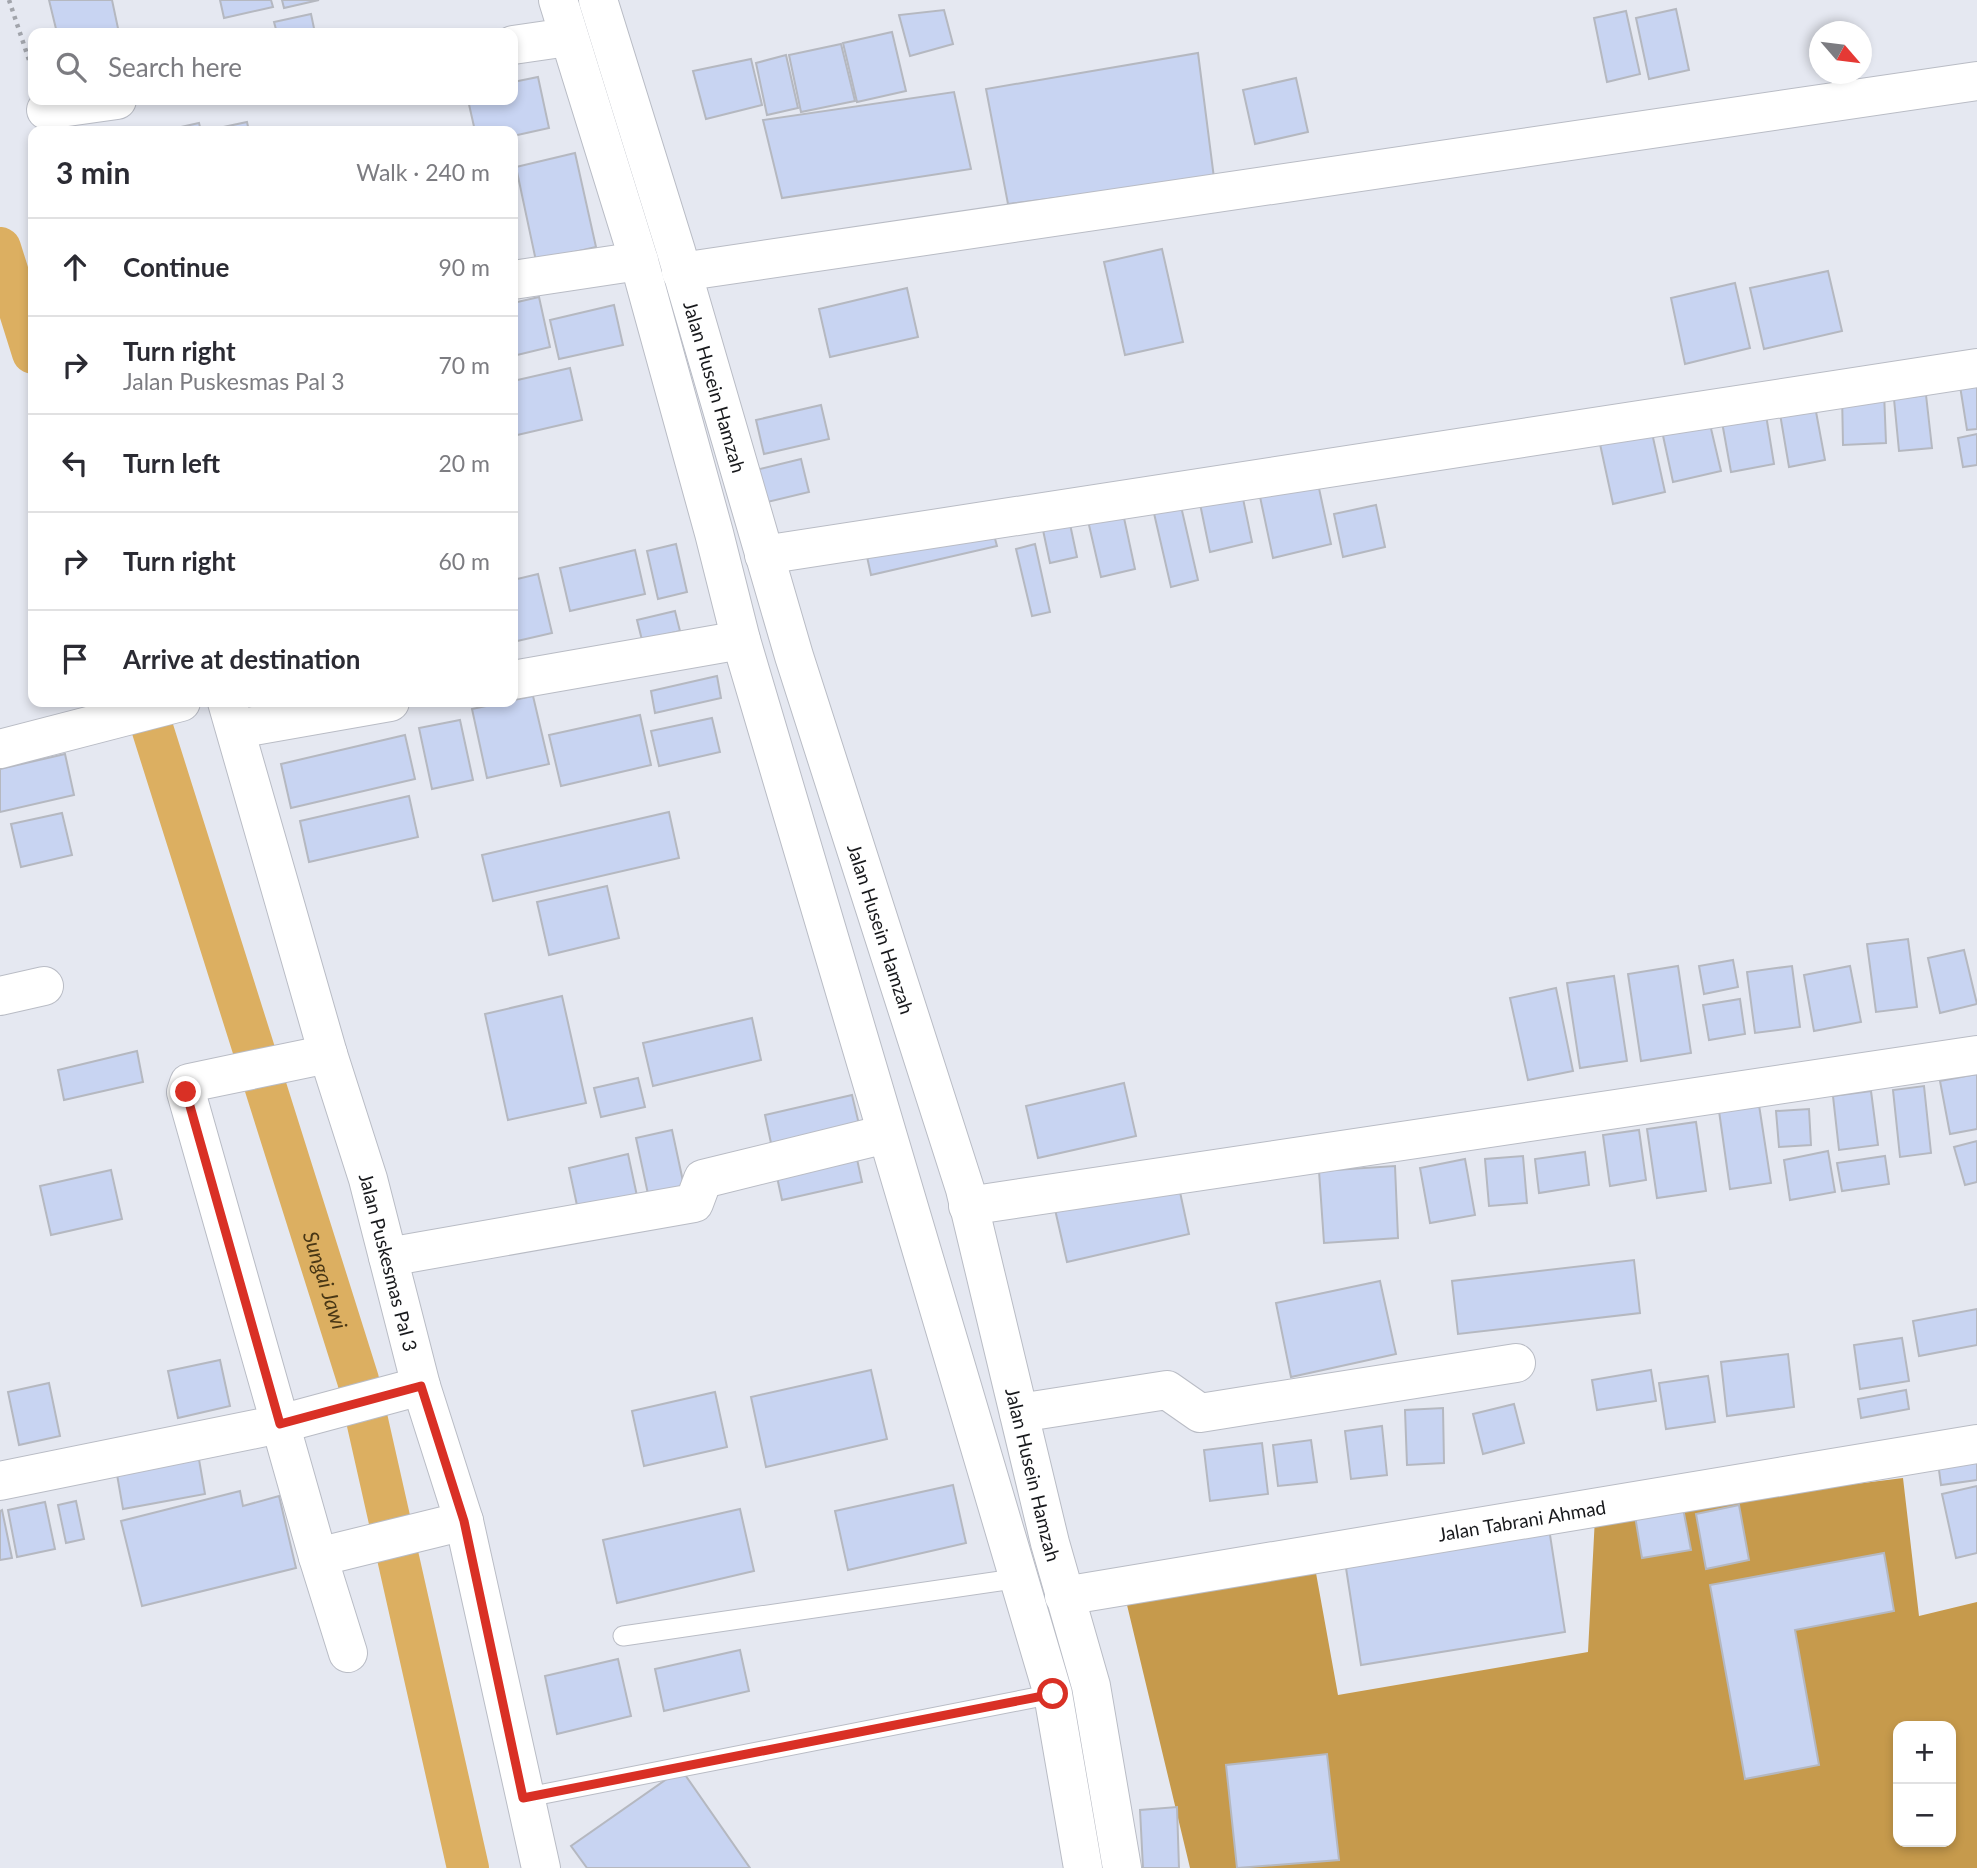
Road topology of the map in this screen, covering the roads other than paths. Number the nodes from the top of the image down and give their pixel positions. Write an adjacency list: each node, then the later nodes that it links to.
1 (558, 0): 3 (street, Jalan Husein Hamzah)
2 (598, 0): 9 (street, Jalan Husein Hamzah)
3 (568, 37): 4 (street); 8 (street, Jalan Husein Hamzah)
4 (518, 44)
5 (1977, 81): 9 (street)
6 (82, 105): 7 (street)
7 (46, 110)
8 (639, 261): 10 (street); 13 (street, Jalan Husein Hamzah)
9 (681, 272): 12 (street, Jalan Husein Hamzah)
10 (518, 279)
11 (1977, 368): 12 (street)
12 (764, 555): 24 (street, Jalan Husein Hamzah)
13 (741, 640): 14 (street); 23 (street, Jalan Husein Hamzah)
14 (518, 679)
15 (159, 707): 18 (street)
16 (329, 707): 17 (street)
17 (232, 715): 22 (street, Jalan Puskesmas Pal 3)
18 (0, 749)
19 (44, 986): 20 (street)
20 (0, 996)
21 (1977, 1055): 24 (street)
22 (310, 1059): 25 (street, Jalan Puskesmas Pal 3); 29 (street)
23 (886, 1135): 25 (street); 34 (street, Jalan Husein Hamzah)
24 (968, 1206): 28 (street, Jalan Husein Hamzah)
25 (387, 1257): 27 (street, Jalan Puskesmas Pal 3)
26 (1516, 1363): 28 (street)
27 (421, 1386): 29 (street); 32 (street, Jalan Puskesmas Pal 3)
28 (1019, 1413): 35 (street, Jalan Husein Hamzah)
29 (281, 1423): 31 (street); 33 (street)
30 (1977, 1444): 35 (street, Jalan Tabrani Ahmad)
31 (0, 1481)
32 (446, 1526): 33 (street); 39 (street, Jalan Puskesmas Pal 3)
33 (318, 1557): 37 (street)
34 (1021, 1578): 36 (lane); 38 (street, Jalan Husein Hamzah)
35 (1065, 1596): 42 (street, Jalan Husein Hamzah)
36 (624, 1636)
37 (348, 1653)
38 (1053, 1694): 39 (lane); 41 (street, Jalan Husein Hamzah)
39 (523, 1798): 40 (street, Jalan Puskesmas Pal 3)
40 (541, 1868)
41 (1083, 1868)
42 (1122, 1868)

